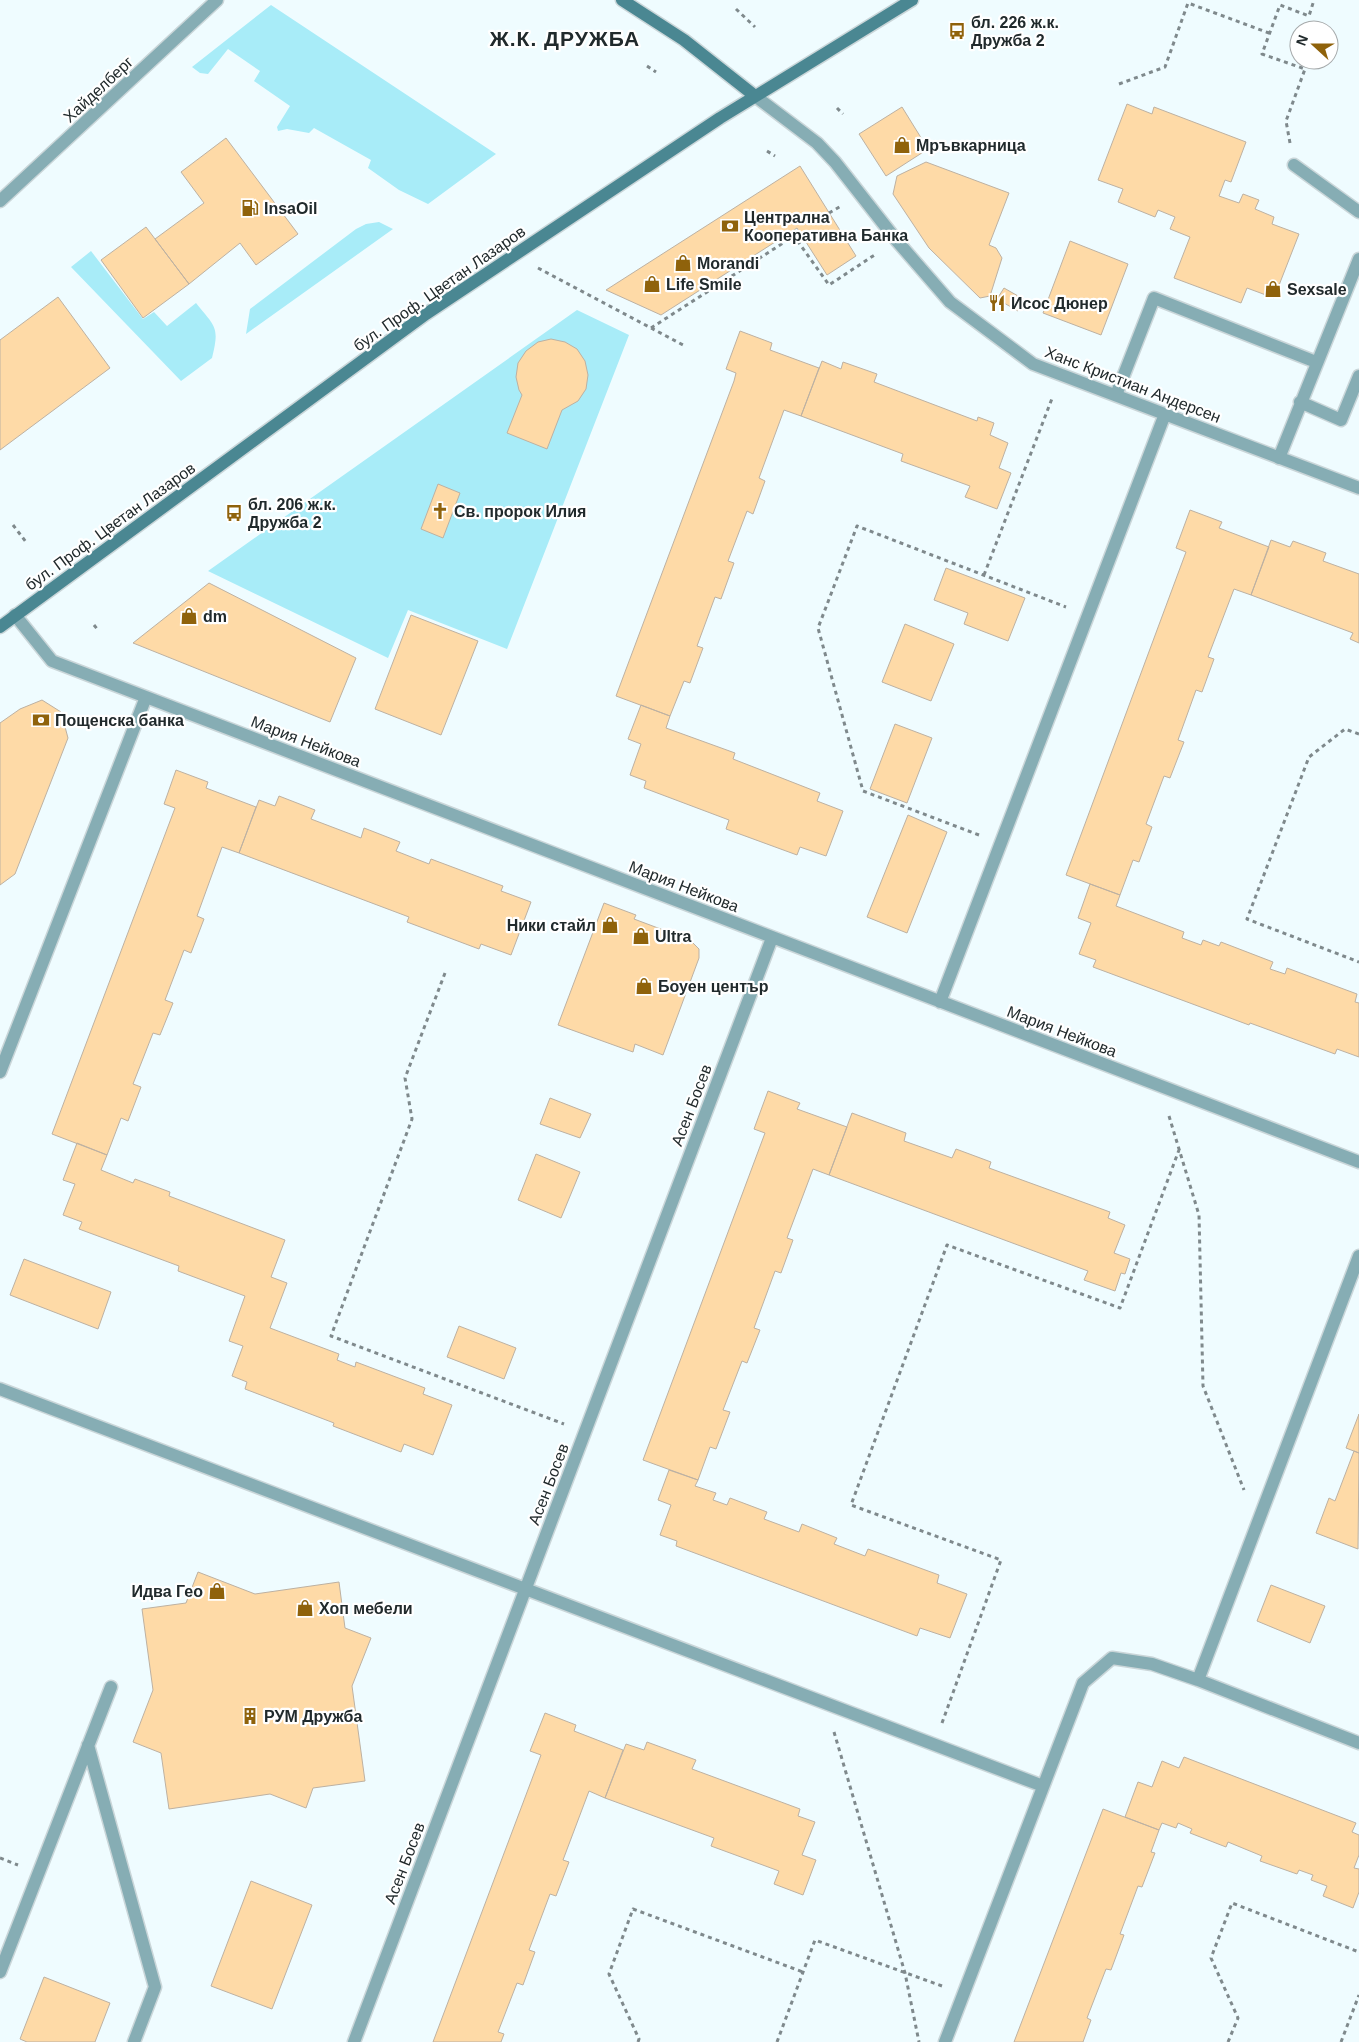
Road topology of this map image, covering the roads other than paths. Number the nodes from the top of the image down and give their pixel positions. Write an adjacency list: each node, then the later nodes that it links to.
1 (218, 0): 6 (street, Хайделберг)
2 (622, 0): 4 (main road)
3 (912, 0): 4 (main road, бул. Проф. Цветан Лазаров)
4 (756, 96): 11 (street, Ханс Кристиан Андерсен); 16 (main road, бул. Проф. Цветан Лазаров)
5 (1294, 165): 7 (street)
6 (0, 201)
7 (1359, 212)
8 (1359, 259): 9 (street)
9 (1316, 362): 11 (street); 12 (street)
10 (1359, 376): 12 (street)
11 (1116, 396): 13 (street, Ханс Кристиан Андерсен)
12 (1300, 402): 14 (street)
13 (1165, 414): 14 (street, Ханс Кристиан Андерсен); 20 (street)
14 (1279, 458): 15 (street, Ханс Кристиан Андерсен)
15 (1359, 488)
16 (15, 615): 17 (main road, бул. Проф. Цветан Лазаров); 18 (street, Мария Нейкова)
17 (0, 627)
18 (146, 697): 19 (street, Мария Нейкова); 21 (street)
19 (772, 938): 20 (street, Мария Нейкова); 25 (street, Асен Босев)
20 (940, 1002): 22 (street, Мария Нейкова)
21 (0, 1072)
22 (1359, 1162)
23 (1359, 1256): 26 (street)
24 (0, 1390): 25 (street)
25 (525, 1589): 30 (street); 33 (street, Асен Босев)
26 (1198, 1680): 28 (street); 30 (street)
27 (111, 1687): 29 (street)
28 (1359, 1743)
29 (88, 1746): 31 (street); 32 (street)
30 (1043, 1786): 34 (street)
31 (0, 1972)
32 (134, 2042)
33 (354, 2042)
34 (945, 2042)

